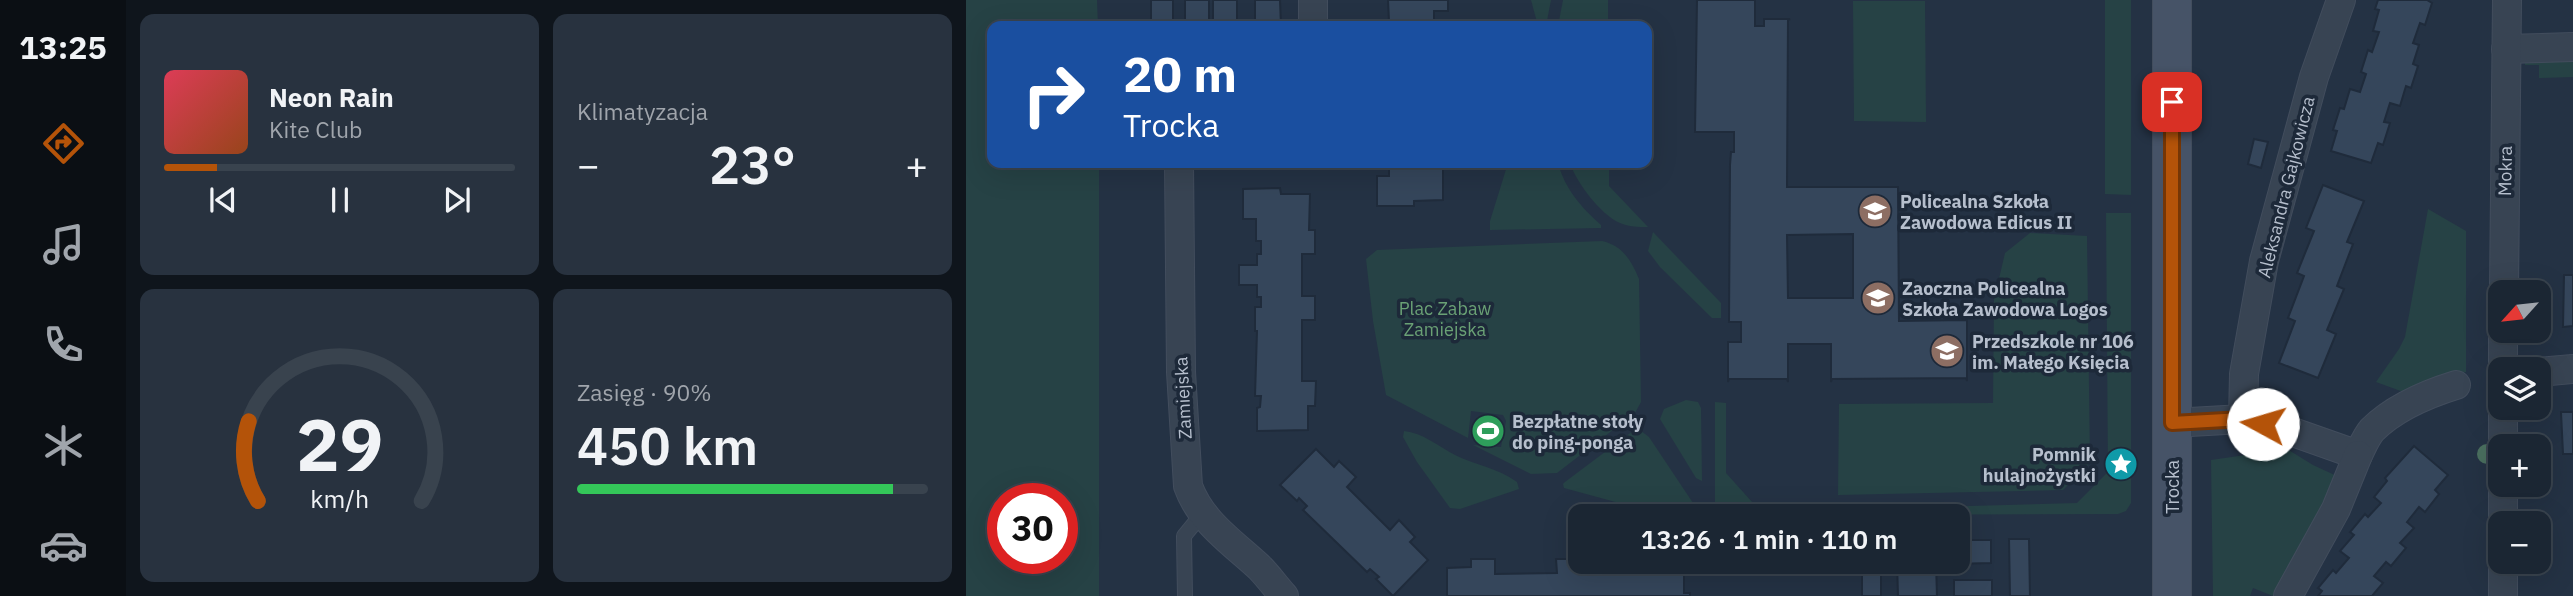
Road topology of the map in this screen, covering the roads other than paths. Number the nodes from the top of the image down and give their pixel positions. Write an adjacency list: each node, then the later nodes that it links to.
1 (1313, 0): 5 (street)
2 (2172, 0): 14 (street, Trocka)
3 (2341, 0): 13 (street, Aleksandra Gajkowicza)
4 (2507, 0): 7 (street, Mokra)
5 (1313, 21)
6 (2573, 47): 7 (street)
7 (2506, 49): 9 (street, Mokra)
8 (1179, 168): 16 (street, Zamiejska)
9 (2504, 280)
10 (2573, 369): 11 (street)
11 (2551, 371)
12 (2456, 386): 15 (street)
13 (2243, 419): 14 (street); 15 (street)
14 (2172, 423): 20 (street, Trocka)
15 (2358, 455): 21 (street)
16 (1202, 514): 18 (lane); 19 (street, Zamiejska)
17 (2503, 574): 22 (street)
18 (1185, 596)
19 (1284, 596)
20 (2172, 596)
21 (2288, 596)
22 (2503, 596)

